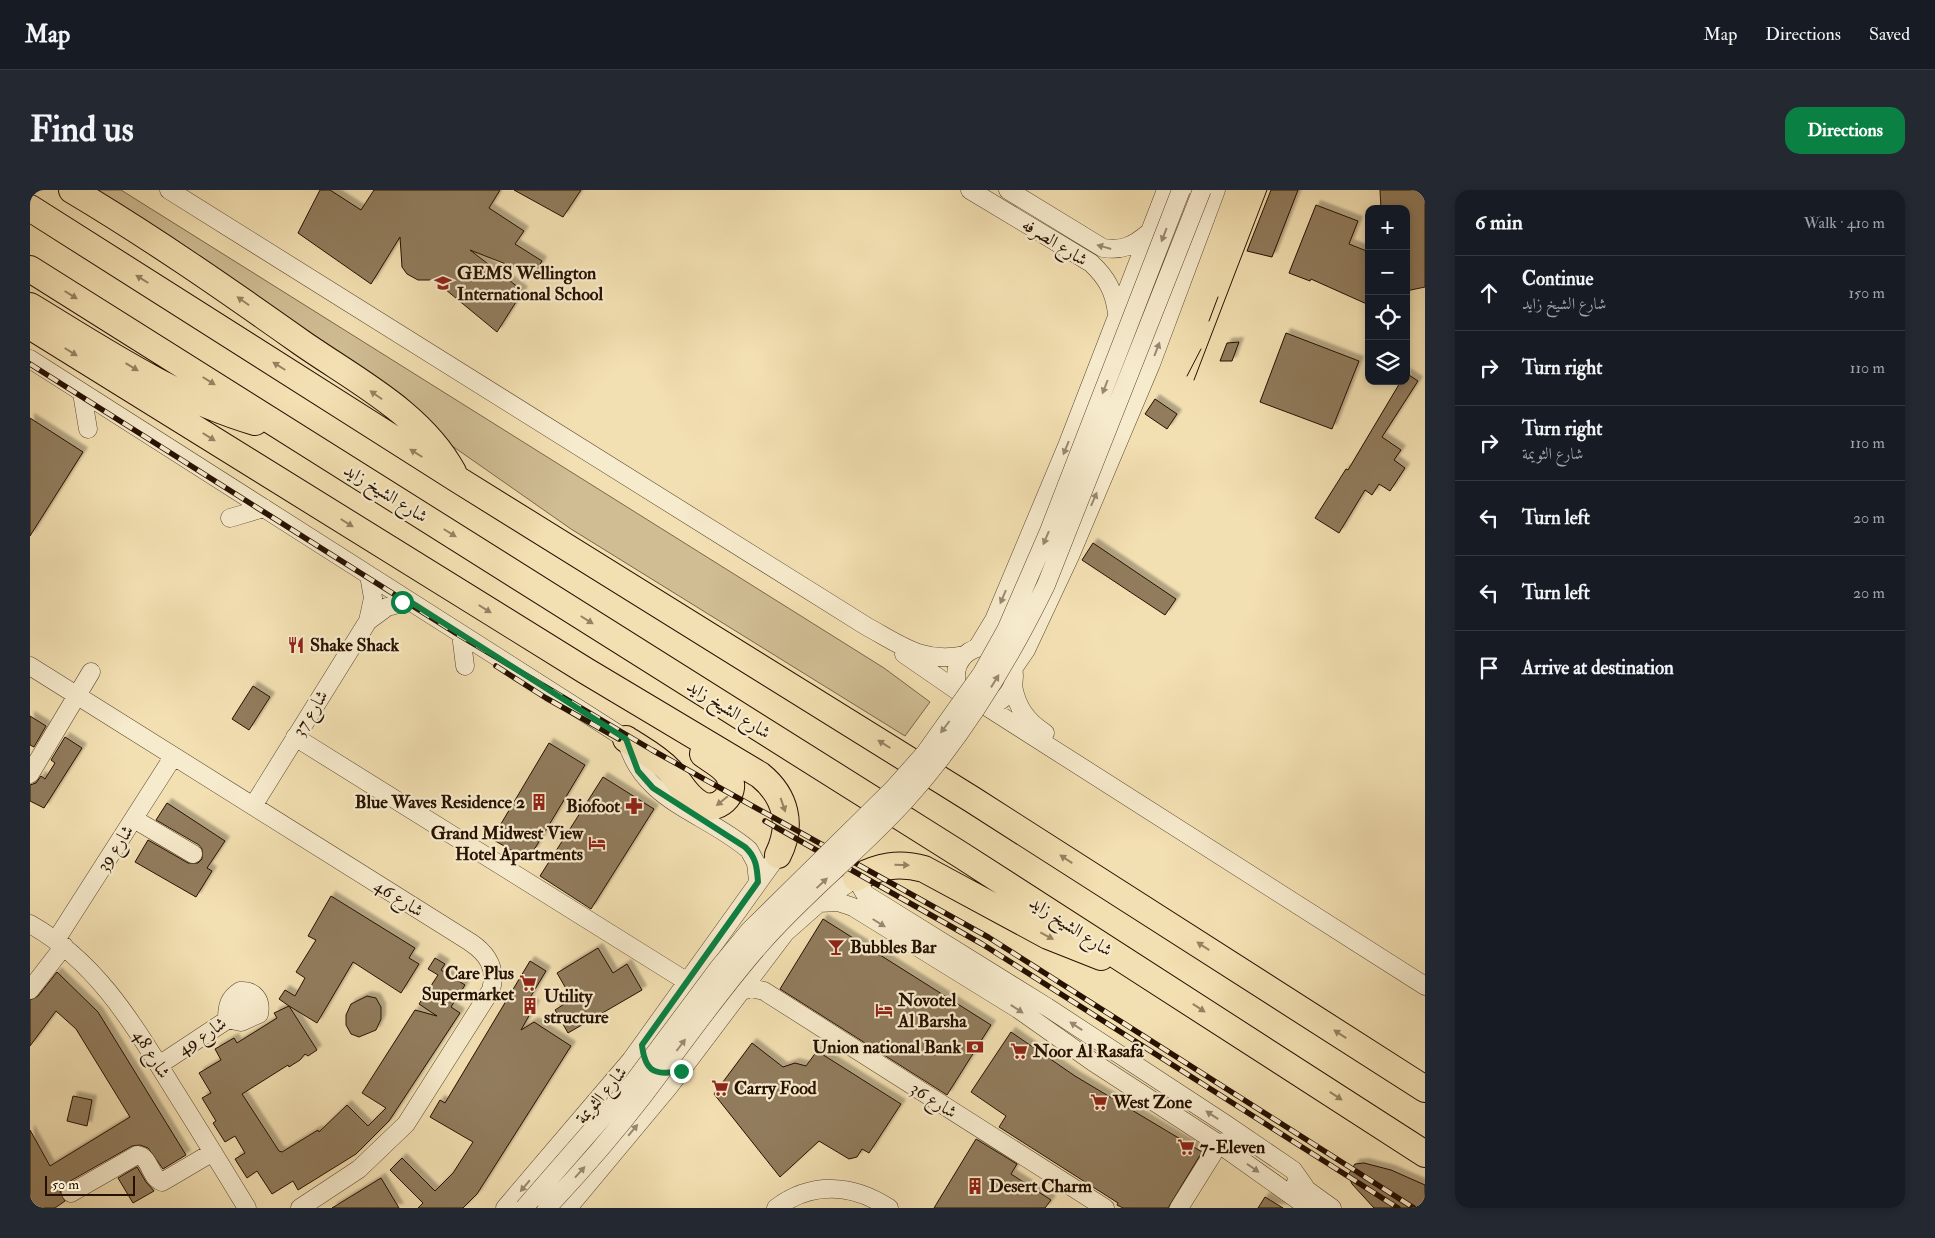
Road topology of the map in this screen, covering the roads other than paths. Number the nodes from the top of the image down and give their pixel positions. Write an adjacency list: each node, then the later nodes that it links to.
1 (72, 190): 11 (highway)
2 (83, 190): 11 (highway)
3 (169, 190): 27 (street)
4 (970, 190): 15 (street, شارع الصرفه)
5 (1008, 190): 12 (street, شارع الصرفه, one-way to 5)
6 (1166, 190): 12 (street)
7 (1182, 190): 77 (street, one-way to 77, bridge)
8 (1202, 190): 78 (street, one-way to 8, bridge)
9 (1216, 190): 34 (street, one-way to 9)
10 (30, 208): 21 (highway, one-way to 10)
11 (108, 212): 21 (highway, one-way to 11)
12 (1148, 234): 15 (street)
13 (30, 269): 20 (highway, شارع الشيخ زايد, one-way to 20)
14 (30, 306): 20 (highway, one-way to 20)
15 (1117, 314): 29 (street, one-way to 29)
16 (30, 326): 33 (highway, one-way to 33)
17 (30, 360): 18 (street)
18 (82, 393): 19 (street); 22 (street)
19 (88, 429)
20 (285, 430): 51 (highway, شارع الشيخ زايد, one-way to 51)
21 (457, 479): 61 (highway, one-way to 21)
22 (264, 508): 23 (street); 24 (street)
23 (230, 518)
24 (369, 575): 25 (street); 26 (street, شارع 37)
25 (409, 601): 26 (street, شارع 37); 28 (street)
26 (368, 621): 38 (street, شارع 37)
27 (866, 626): 29 (street); 35 (street)
28 (460, 634): 31 (street); 39 (street)
29 (971, 652): 34 (street); 35 (street)
30 (30, 666): 36 (street, شارع 46)
31 (465, 666)
32 (91, 672): 36 (street)
33 (586, 672): 39 (highway, one-way to 39); 45 (highway, one-way to 45)
34 (1013, 678): 37 (street); 53 (street)
35 (962, 694): 37 (street)
36 (77, 696): 40 (street, شارع 46); 41 (street)
37 (984, 705): 55 (street)
38 (295, 737): 42 (street, شارع 37); 54 (street)
39 (626, 739): 47 (street)
40 (174, 757): 42 (street, شارع 46); 43 (street, شارع 39)
41 (30, 774)
42 (253, 806): 75 (street, شارع 46)
43 (134, 818): 44 (street); 50 (street, شارع 39)
44 (193, 854)
45 (778, 855): 47 (street, شارع الثويمة)
46 (856, 878): 48 (street); 51 (highway, one-way to 51); 71 (street, one-way to 46)
47 (758, 882): 54 (street, شارع الثويمة)
48 (819, 903): 52 (street); 68 (street, one-way to 68)
49 (30, 924): 50 (street, شارع 48)
50 (60, 943): 56 (street, شارع 39); 62 (street, شارع 48)
51 (1128, 963): 70 (highway, شارع الشيخ زايد, one-way to 70)
52 (757, 969): 57 (street); 58 (street)
53 (1425, 974)
54 (686, 981): 60 (street, شارع الثويمة)
55 (1425, 986)
56 (30, 990)
57 (764, 991): 58 (street); 81 (street, شارع 36)
58 (739, 992): 63 (street)
59 (244, 1008): 62 (street, شارع 49)
60 (642, 1045): 63 (street); 64 (street, شارع الثويمة)
61 (1368, 1052): 65 (highway); 66 (highway)
62 (159, 1065): 69 (street, شارع 48)
63 (681, 1071): 67 (street)
64 (617, 1077): 67 (street); 76 (street, شارع الثويمة, one-way to 76)
65 (1425, 1078)
66 (1425, 1089)
67 (654, 1105): 79 (street, one-way to 67)
68 (1219, 1144): 71 (street); 82 (street); 83 (street, one-way to 83)
69 (213, 1152): 72 (street); 74 (street, شارع 48)
70 (1425, 1154)
71 (1305, 1187): 84 (street)
72 (71, 1193)
73 (782, 1206): 80 (street)
74 (247, 1208)
75 (300, 1208)
76 (505, 1208)
77 (524, 1208)
78 (547, 1208)
79 (568, 1208)
80 (889, 1208)
81 (1105, 1208)
82 (1179, 1208)
83 (1309, 1208)
84 (1332, 1208)

